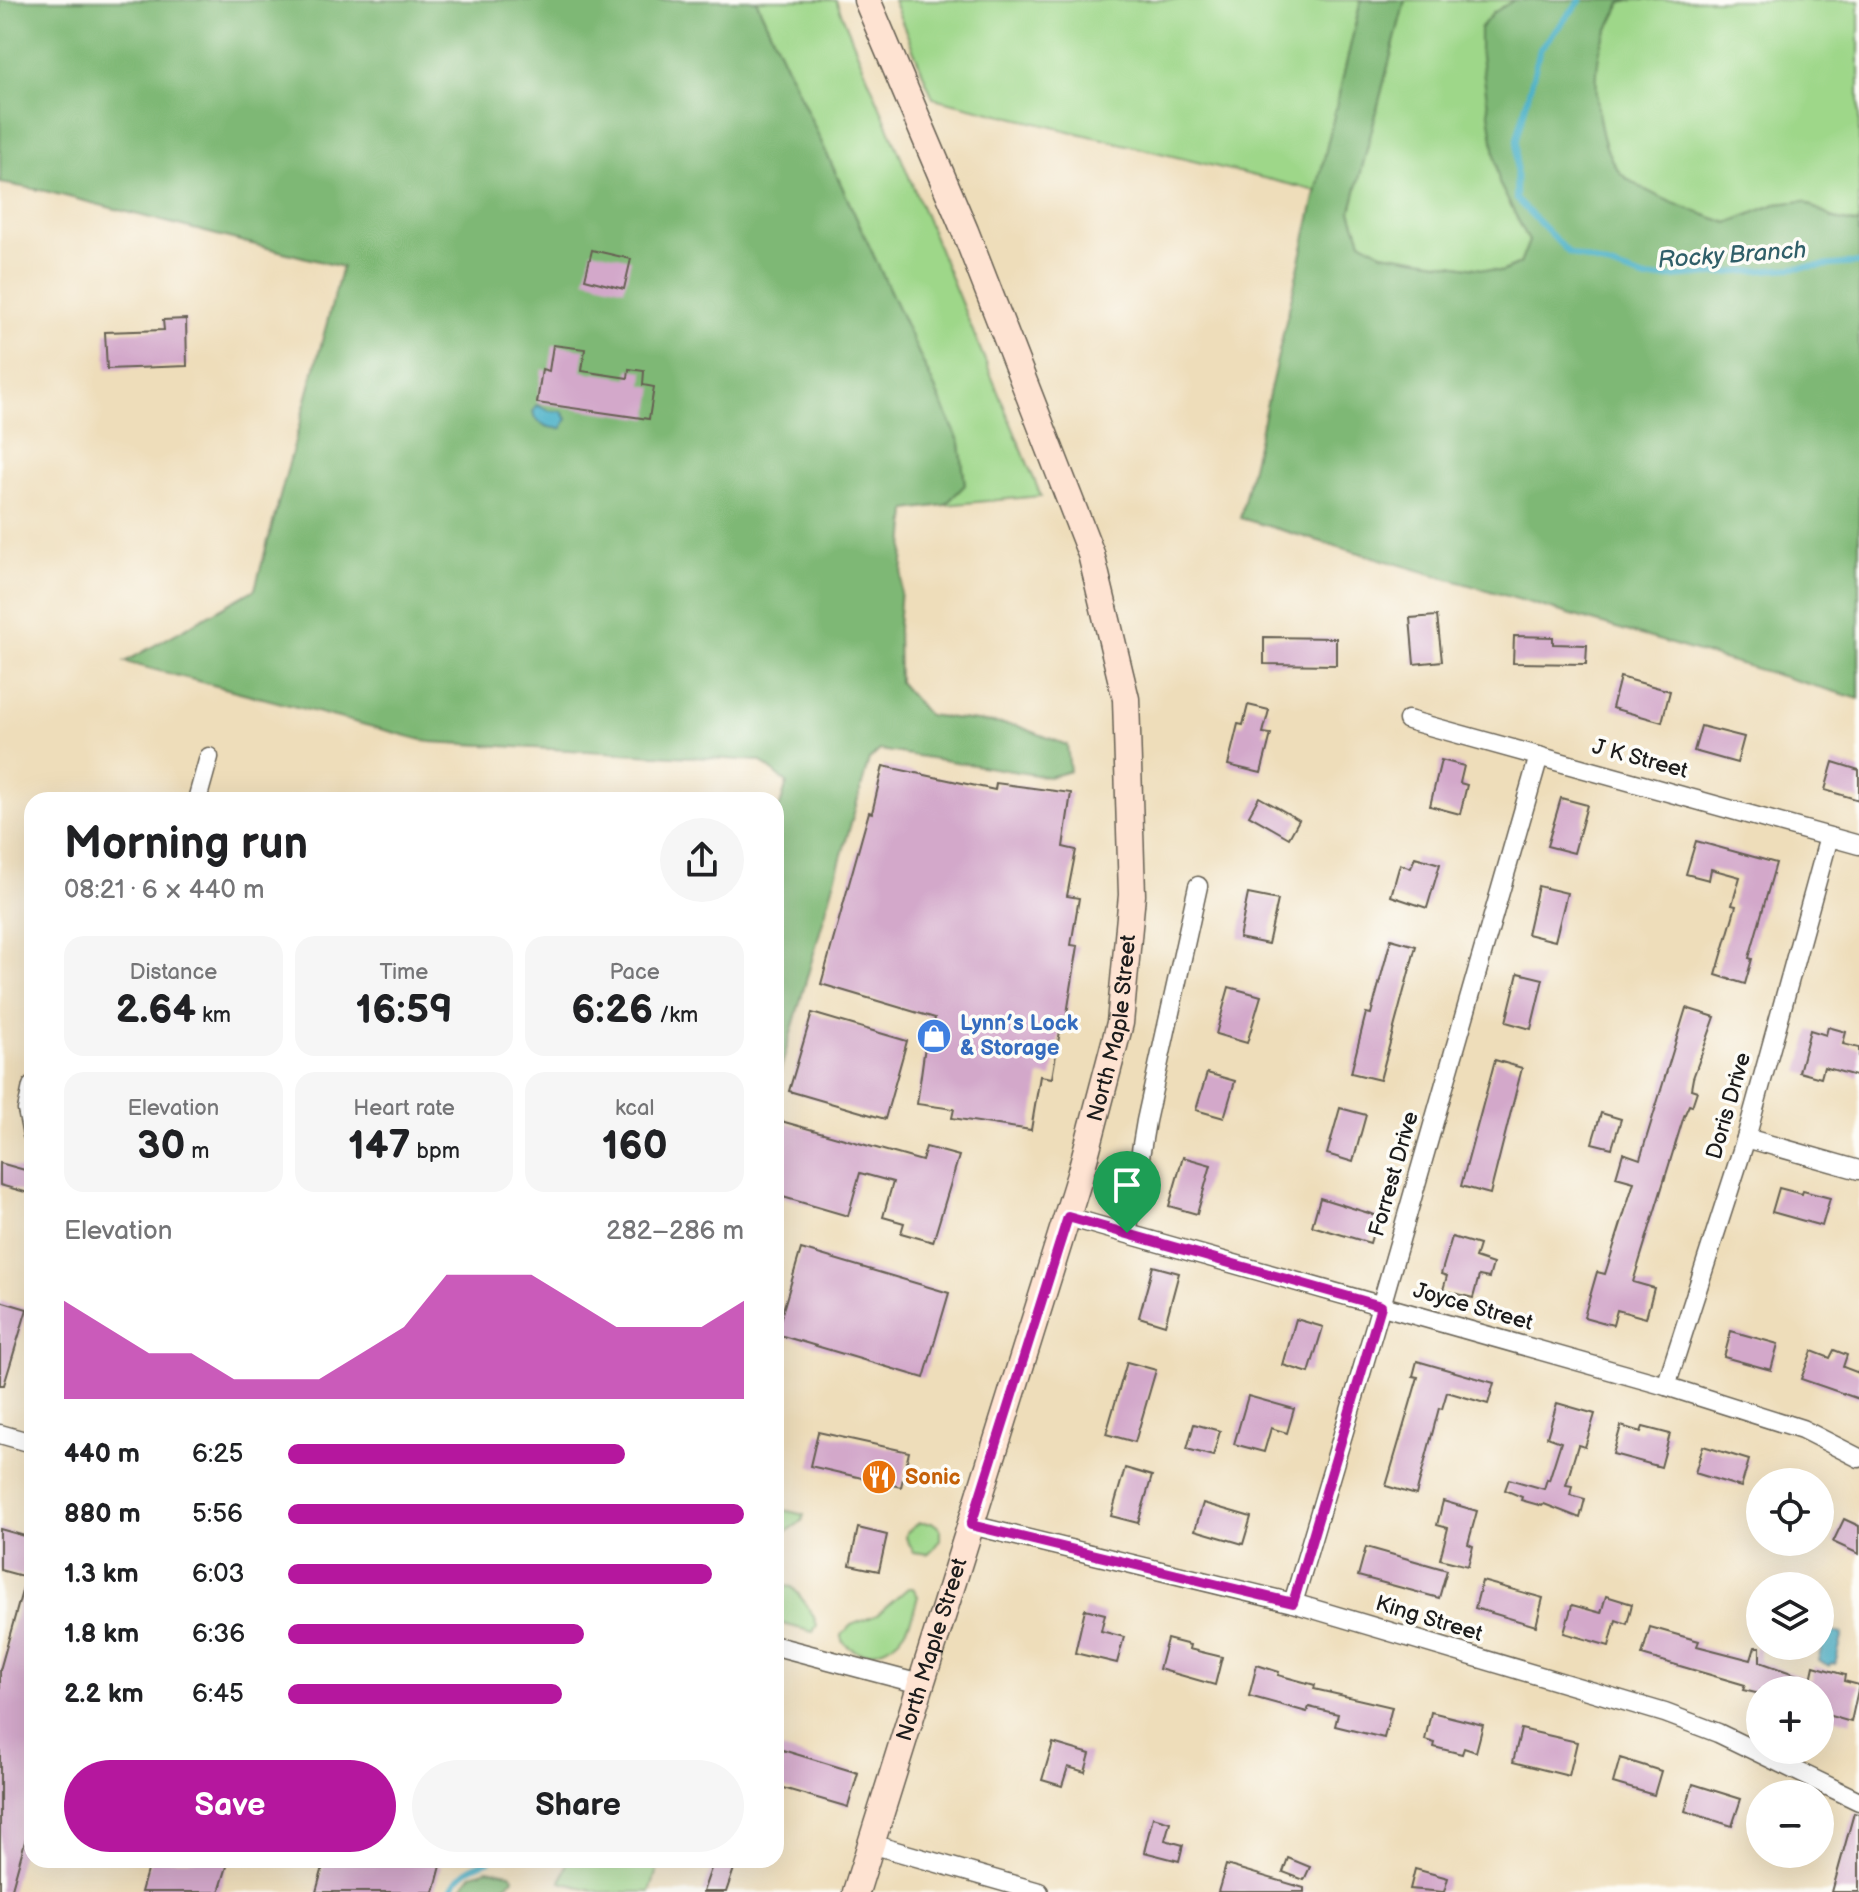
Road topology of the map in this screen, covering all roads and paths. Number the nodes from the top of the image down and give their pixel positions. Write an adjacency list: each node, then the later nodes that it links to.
1 (867, 0): 11 (main road, North Maple Street)
2 (1408, 720): 3 (street, J K Street)
3 (1539, 756): 6 (street, J K Street); 13 (street, Forrest Drive)
4 (209, 757): 5 (street)
5 (199, 792)
6 (1829, 837): 7 (street, J K Street); 9 (street, Doris Drive)
7 (1859, 845)
8 (1198, 886): 12 (street)
9 (1746, 1138): 10 (street); 14 (street, Doris Drive)
10 (1859, 1170)
11 (1068, 1217): 12 (street, Joyce Street); 18 (main road, North Maple Street)
12 (1127, 1233): 13 (street, Joyce Street)
13 (1381, 1306): 14 (street, Joyce Street); 19 (street, Forrest Drive)
14 (1666, 1386): 17 (street, Joyce Street)
15 (0, 1434): 16 (street)
16 (24, 1438)
17 (1859, 1458)
18 (971, 1525): 19 (street, King Street); 21 (main road, North Maple Street)
19 (1293, 1603): 22 (street, King Street)
20 (784, 1648): 21 (street)
21 (920, 1684): 23 (main road, North Maple Street)
22 (1859, 1801)
23 (871, 1844): 24 (main road, North Maple Street); 25 (street)
24 (856, 1892)
25 (1039, 1892)

